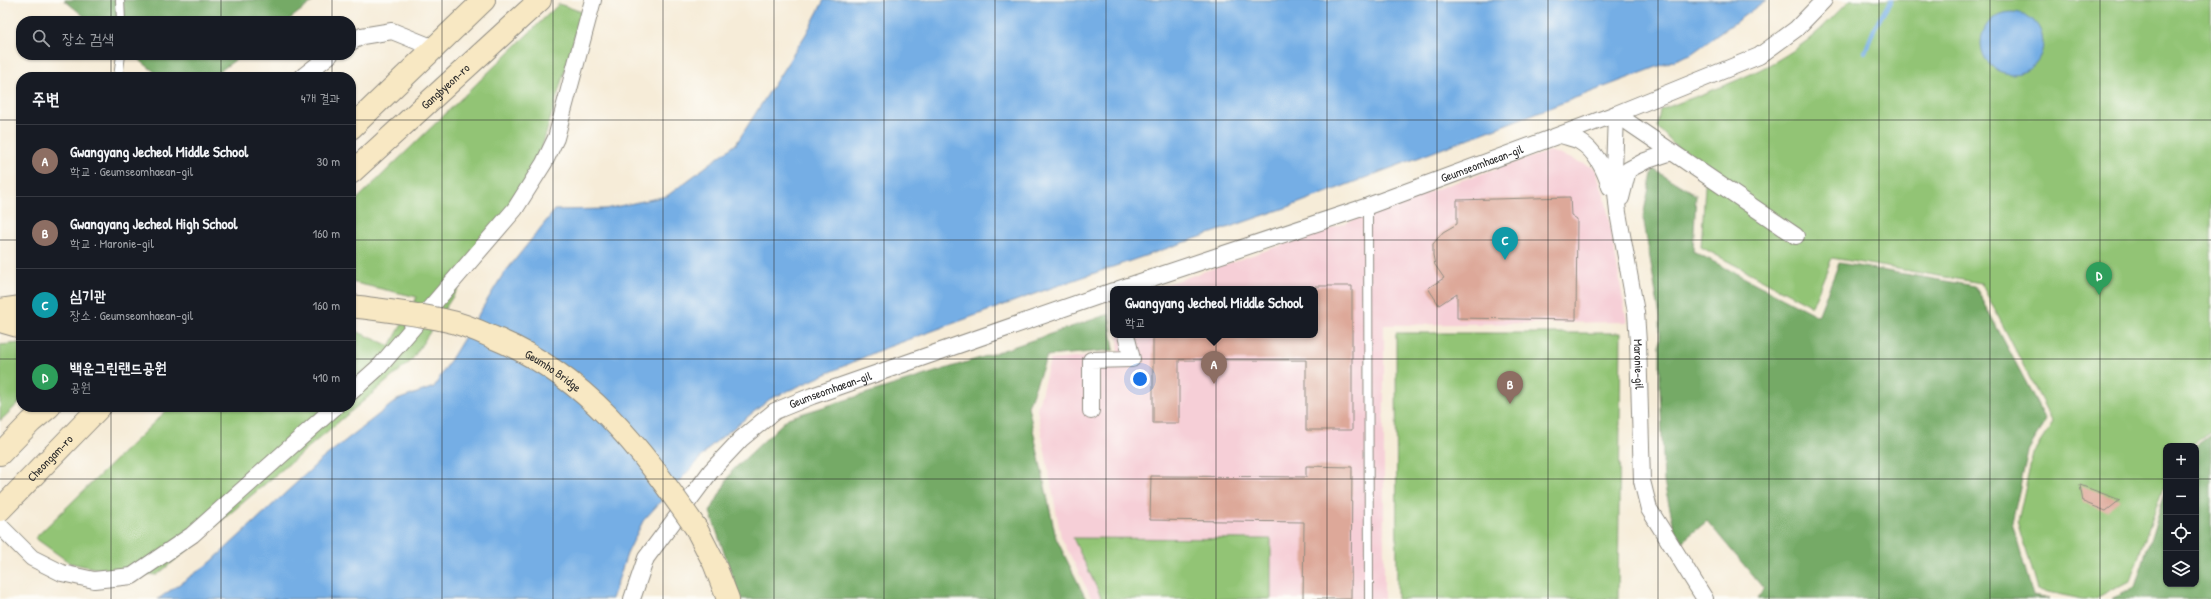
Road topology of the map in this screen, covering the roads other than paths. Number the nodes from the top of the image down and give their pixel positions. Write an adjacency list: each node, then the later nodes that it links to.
1 (120, 0): 6 (lane)
2 (484, 0): 8 (main road)
3 (540, 0): 17 (main road, Gangbyeon-ro)
4 (1824, 0): 13 (street, Geumseomhaean-gil)
5 (589, 4): 31 (street)
6 (121, 16)
7 (356, 39): 8 (street)
8 (434, 48): 14 (main road)
9 (120, 60): 11 (lane)
10 (324, 60): 12 (street)
11 (119, 72)
12 (308, 72)
13 (1616, 114): 15 (street, Geumseomhaean-gil); 16 (street); 21 (street, Maronie-gil)
14 (356, 123)
15 (1560, 135): 20 (street, Geumseomhaean-gil); 21 (street)
16 (1672, 152): 21 (street); 22 (street)
17 (371, 155): 18 (main road, Gangbyeon-ro); 19 (main road)
18 (356, 168)
19 (356, 173)
20 (1368, 206): 23 (street, Geumseomhaean-gil); 41 (lane)
21 (1618, 213): 42 (street, Maronie-gil)
22 (1796, 236)
23 (1128, 286)
24 (1110, 292): 39 (street, Geumseomhaean-gil)
25 (356, 307): 40 (main road, Geumho Bridge, bridge)
26 (16, 308): 27 (main road)
27 (0, 310)
28 (0, 321): 29 (main road)
29 (16, 326)
30 (1127, 338): 32 (street)
31 (356, 388)
32 (1091, 411)
33 (329, 412): 38 (street)
34 (35, 414): 36 (main road)
35 (94, 414): 37 (main road, Cheongam-ro)
36 (0, 454)
37 (0, 510)
38 (0, 526)
39 (632, 599)
40 (728, 599)
41 (1369, 599)
42 (1705, 599)

